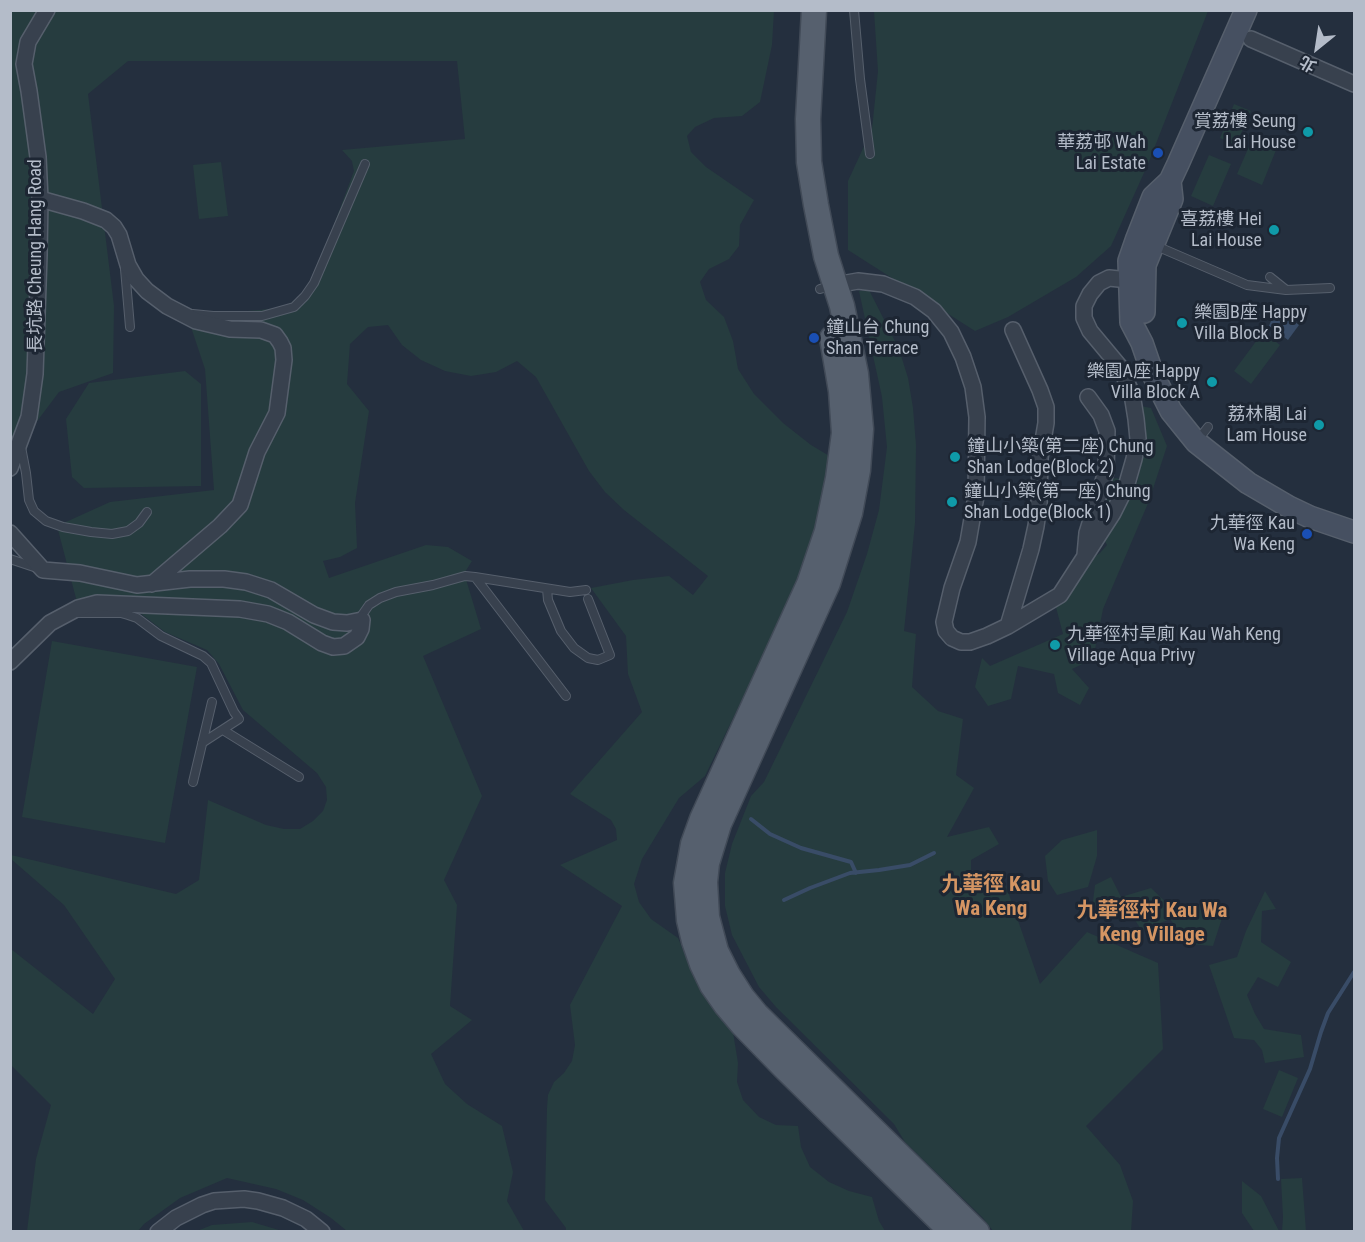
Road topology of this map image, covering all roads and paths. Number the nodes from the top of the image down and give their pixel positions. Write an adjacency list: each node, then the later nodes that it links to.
1 (47, 10): 10 (street, 長坑路 Cheung Hang Road)
2 (799, 10): 15 (main road)
3 (814, 10): 15 (main road)
4 (854, 10): 8 (lane)
5 (1246, 10): 6 (main road)
6 (1244, 36): 7 (street); 11 (main road)
7 (1354, 84)
8 (870, 154)
9 (365, 164): 18 (lane)
10 (40, 199): 12 (street); 22 (street, 長坑路 Cheung Hang Road)
11 (1154, 236): 14 (main road); 14 (main road); 17 (lane)
12 (124, 252): 18 (street); 19 (lane)
13 (1270, 277): 17 (lane)
14 (1136, 284): 25 (main road); 27 (street)
15 (828, 287): 35 (street); 45 (main road); 46 (main road)
16 (1329, 288): 17 (lane)
17 (1286, 290)
18 (183, 315): 31 (street)
19 (130, 327)
20 (1013, 330): 35 (street)
21 (1089, 398): 27 (street)
22 (20, 442): 23 (street, 長坑路 Cheung Hang Road); 24 (lane)
23 (10, 468)
24 (147, 512)
25 (1354, 532)
26 (10, 533): 29 (street)
27 (1084, 558): 35 (street)
28 (10, 559): 29 (lane)
29 (43, 570): 31 (street)
30 (475, 577): 32 (lane); 34 (lane); 37 (lane)
31 (152, 584): 34 (street)
32 (547, 589): 32 (lane)
33 (68, 613): 34 (street); 36 (street); 39 (lane)
34 (362, 620)
35 (1008, 626)
36 (10, 662)
37 (566, 696)
38 (212, 702): 40 (lane)
39 (223, 730): 40 (lane); 41 (lane)
40 (202, 743): 42 (lane)
41 (299, 777)
42 (193, 782)
43 (158, 1232): 44 (street)
44 (322, 1232)
45 (952, 1232)
46 (977, 1232)

